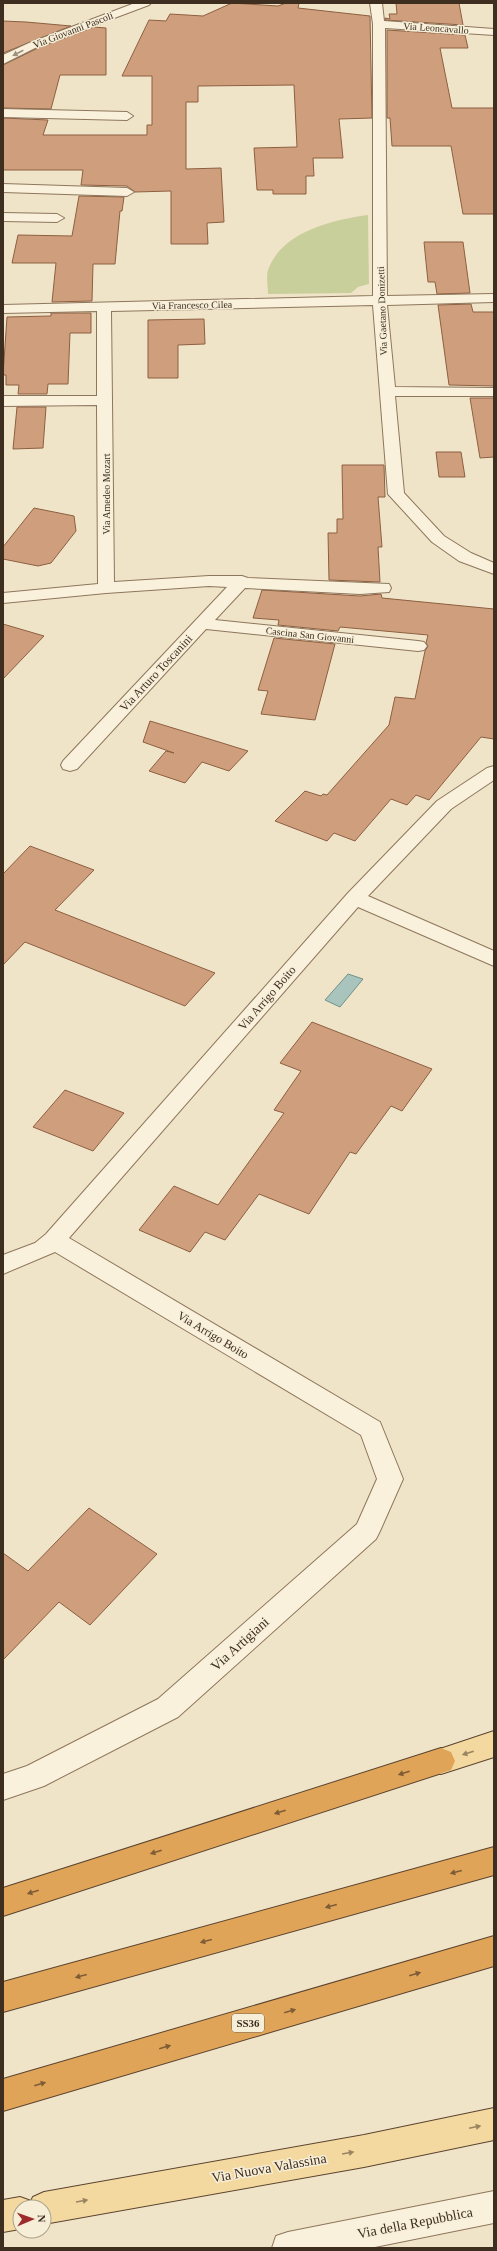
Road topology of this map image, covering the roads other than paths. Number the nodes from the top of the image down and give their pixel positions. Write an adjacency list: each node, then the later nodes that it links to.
1 (145, 3): 5 (street, Via Giovanni Pascoli, one-way to 5)
2 (376, 3): 3 (street, Via Gaetano Donizetti)
3 (379, 24): 4 (street, Via Leoncavallo); 13 (street, Via Gaetano Donizetti)
4 (494, 32)
5 (3, 60)
6 (3, 114): 7 (street)
7 (127, 116)
8 (3, 188): 9 (street)
9 (127, 192)
10 (3, 217): 11 (street)
11 (57, 218)
12 (494, 298): 13 (street, Via Francesco Cilea)
13 (380, 301): 14 (street, Via Francesco Cilea); 16 (street, Via Gaetano Donizetti)
14 (104, 306): 15 (street, Via Francesco Cilea); 18 (street, Via Amedeo Mozart)
15 (3, 309)
16 (386, 391): 17 (street); 20 (street, Via Gaetano Donizetti)
17 (494, 392)
18 (105, 400): 19 (street); 22 (street, Via Amedeo Mozart)
19 (3, 401)
20 (494, 569)
21 (242, 581): 22 (street); 23 (street); 25 (street, Via Arturo Toscanini)
22 (106, 588): 24 (street)
23 (384, 588)
24 (3, 598)
25 (203, 624): 26 (street, Cascina San Giovanni); 27 (street, Via Arturo Toscanini)
26 (418, 646)
27 (70, 765)
28 (494, 772): 29 (street, Via Arrigo Boito)
29 (355, 898): 30 (street); 31 (street, Via Arrigo Boito)
30 (494, 960)
31 (54, 1240): 32 (street, Via Arrigo Boito); 33 (street, Via Arrigo Boito)
32 (3, 1266)
33 (371, 1429): 36 (street, Via Artigiani)
34 (494, 1744): 35 (main road, one-way to 35)
35 (441, 1761): 38 (highway, one-way to 38)
36 (3, 1787)
37 (494, 1861): 40 (highway, one-way to 40)
38 (3, 1902)
39 (494, 1951): 41 (highway, SS36, one-way to 39)
40 (3, 1997)
41 (3, 2095)
42 (494, 2124): 43 (main road, Via Nuova Valassina, one-way to 42)
43 (52, 2207)
44 (494, 2207): 45 (street, Via della Repubblica)
45 (288, 2248)

